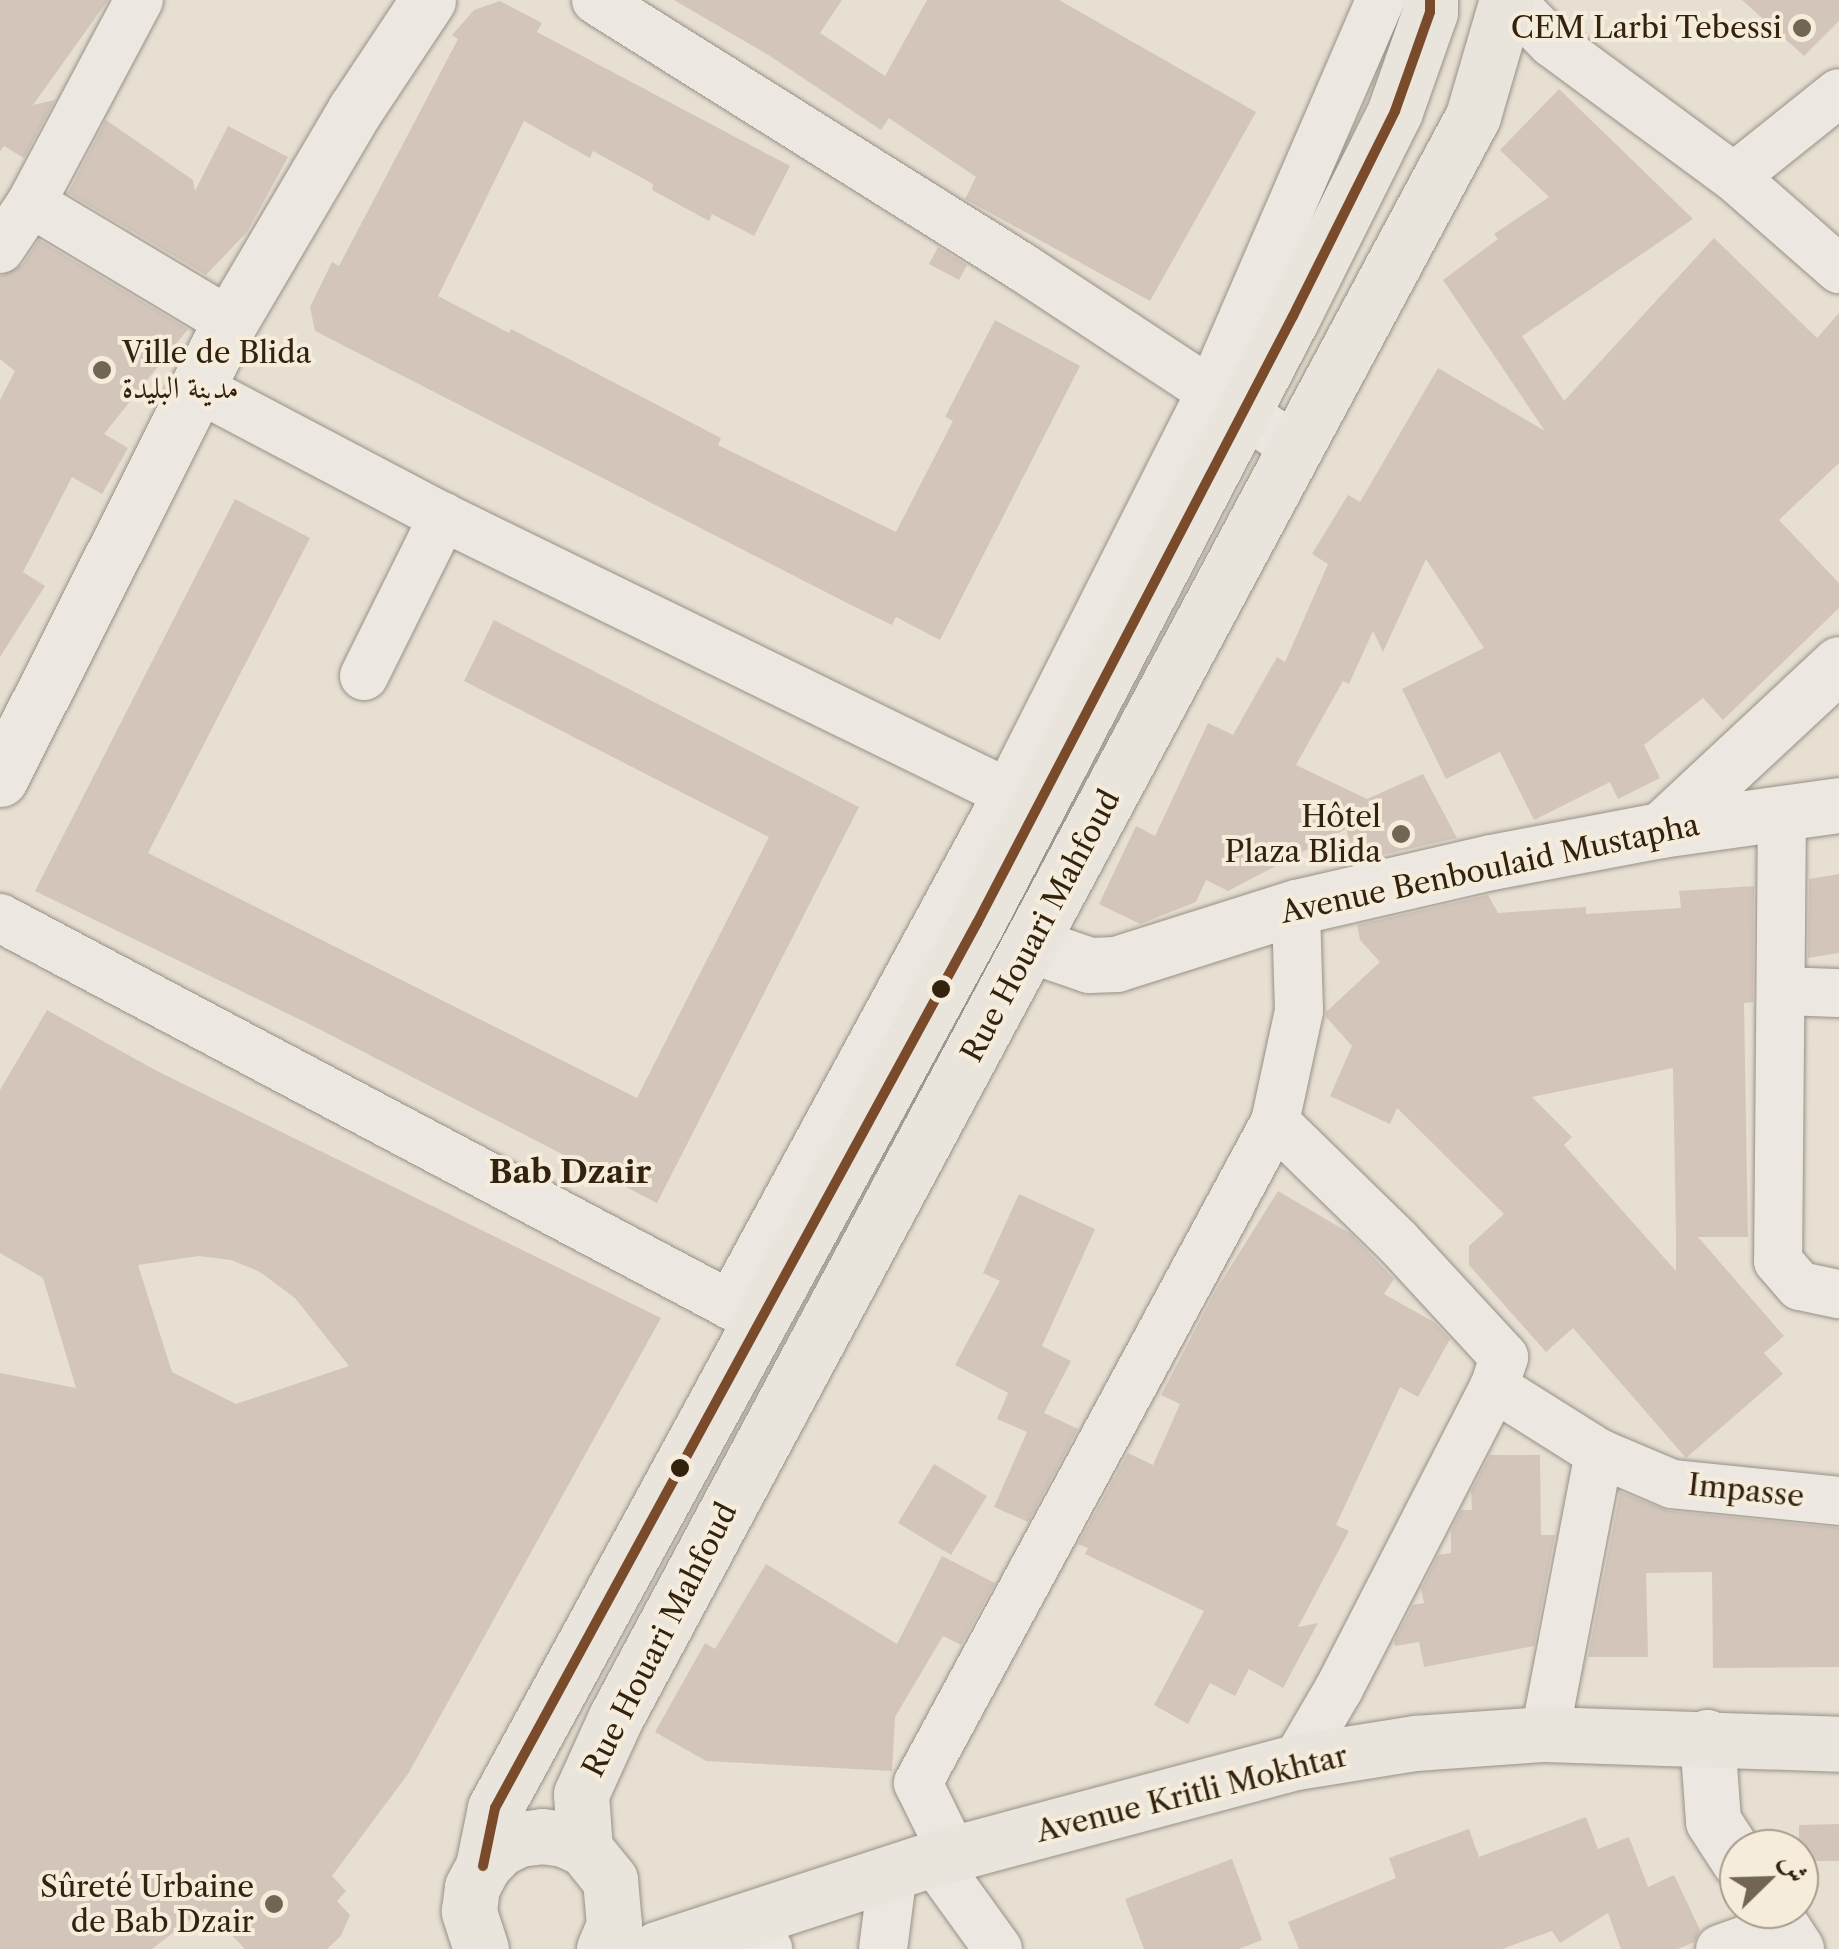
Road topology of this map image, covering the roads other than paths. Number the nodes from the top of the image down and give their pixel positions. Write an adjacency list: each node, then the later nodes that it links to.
1 (139, 0): 9 (street)
2 (428, 0): 12 (street)
3 (596, 0): 14 (street)
4 (1380, 0): 14 (street)
5 (1430, 0): 14 (main road, Rue Houari Mahfoud)
6 (1508, 0): 8 (street); 15 (main road, Rue Houari Mahfoud)
7 (1839, 92): 8 (street)
8 (1734, 177): 11 (street)
9 (31, 203): 10 (street); 12 (street)
10 (0, 249)
11 (1839, 269)
12 (230, 322): 13 (street)
13 (196, 387): 16 (street); 19 (street)
14 (1228, 399): 15 (street); 20 (street); 25 (main road, Rue Houari Mahfoud)
15 (1296, 448): 27 (main road, Rue Houari Mahfoud)
16 (443, 517): 18 (street); 20 (street)
17 (1839, 664): 23 (street)
18 (364, 676)
19 (0, 780)
20 (1008, 793): 25 (street)
21 (1839, 805): 22 (street, Avenue Benboulaid Mustapha)
22 (1782, 810): 23 (street, Avenue Benboulaid Mustapha); 28 (street)
23 (1661, 830): 24 (street, Avenue Benboulaid Mustapha)
24 (1296, 907): 27 (street, Avenue Benboulaid Mustapha); 30 (street)
25 (961, 916): 27 (street); 32 (main road, Rue Houari Mahfoud)
26 (0, 918): 32 (street)
27 (1032, 945): 42 (main road, Rue Houari Mahfoud)
28 (1784, 991): 29 (street); 31 (street)
29 (1839, 993)
30 (1275, 1122): 33 (street); 41 (street)
31 (1839, 1294)
32 (745, 1313): 43 (main road, Rue Houari Mahfoud)
33 (1494, 1387): 34 (street, Impasse); 39 (street)
34 (1599, 1454): 35 (street, Impasse); 36 (street)
35 (1839, 1501)
36 (1545, 1734): 37 (main road, Avenue Kritli Mokhtar); 39 (main road, Avenue Kritli Mokhtar)
37 (1707, 1737): 38 (main road, Avenue Kritli Mokhtar); 40 (street)
38 (1839, 1744)
39 (1296, 1762): 41 (main road, Avenue Kritli Mokhtar)
40 (1719, 1831)
41 (927, 1862): 44 (main road, Avenue Kritli Mokhtar); 48 (street); 49 (street)
42 (598, 1864): 43 (main road); 44 (main road); 47 (main road, Rue Houari Mahfoud)
43 (470, 1919)
44 (781, 1926): 46 (main road)
45 (1780, 1929): 50 (street)
46 (680, 1942)
47 (604, 1949)
48 (883, 1949)
49 (998, 1949)
50 (1720, 1949)

